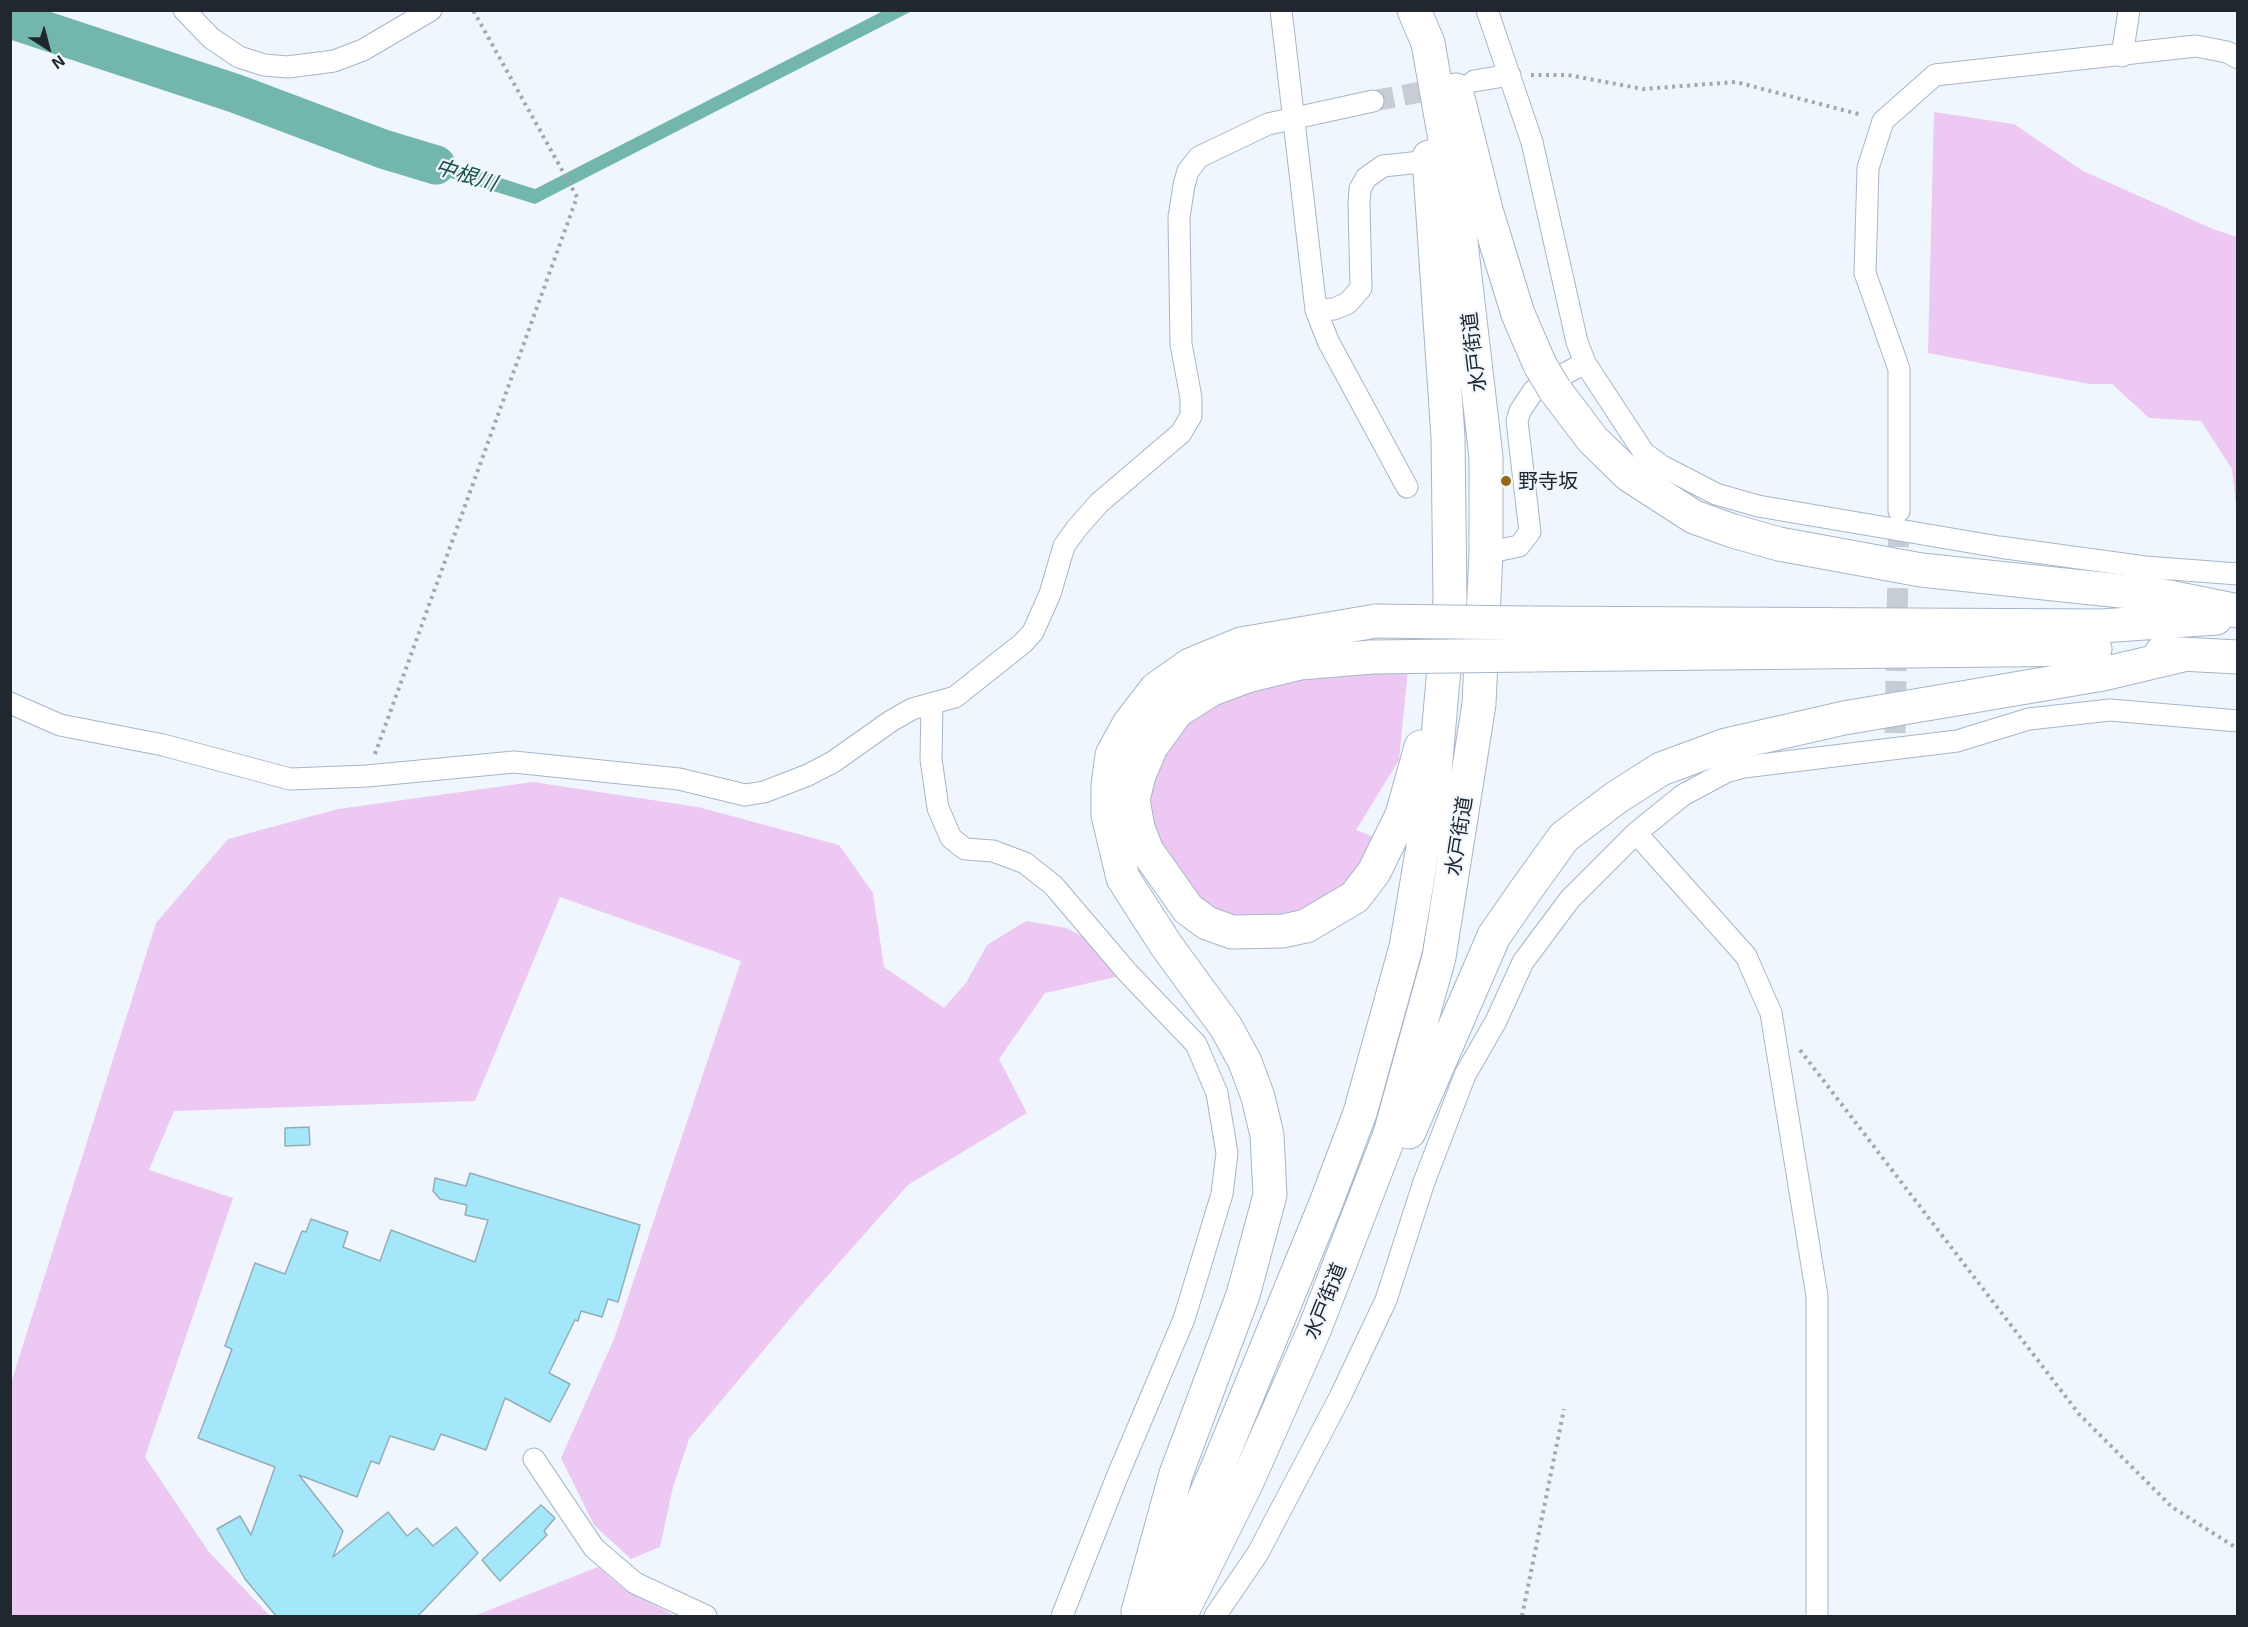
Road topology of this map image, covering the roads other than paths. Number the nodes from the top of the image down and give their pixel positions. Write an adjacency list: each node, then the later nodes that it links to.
1 (184, 10): 2 (street)
2 (431, 10)
3 (1281, 10): 13 (street)
4 (1413, 10): 14 (highway, 水戸街道); 20 (highway, 水戸街道)
5 (1435, 10): 22 (highway)
6 (1487, 10): 10 (street)
7 (2129, 10): 8 (street)
8 (2122, 56): 9 (street); 18 (street)
9 (2238, 58)
10 (1510, 75): 11 (street); 16 (street)
11 (1474, 81)
12 (1373, 101): 13 (street)
13 (1296, 117): 15 (street); 27 (street)
14 (1430, 161): 15 (street); 19 (highway, 水戸街道)
15 (1316, 310): 17 (street)
16 (1585, 363): 20 (street); 21 (street)
17 (1407, 487)
18 (1899, 511)
19 (1449, 521): 24 (highway, bridge); 35 (highway, 水戸街道)
20 (1486, 553): 30 (highway, 水戸街道)
21 (2238, 574)
22 (2238, 611)
23 (2238, 616): 34 (highway, bridge)
24 (2183, 655): 25 (highway); 30 (highway)
25 (2238, 657)
26 (10, 703): 27 (street)
27 (932, 704): 33 (street)
28 (2238, 721): 29 (street)
29 (1636, 833): 37 (street); 38 (street)
30 (1315, 1328): 36 (highway, 水戸街道)
31 (534, 1459): 32 (street)
32 (706, 1617)
33 (1062, 1617)
34 (1137, 1617)
35 (1153, 1617)
36 (1180, 1617)
37 (1215, 1617)
38 (1817, 1617)

